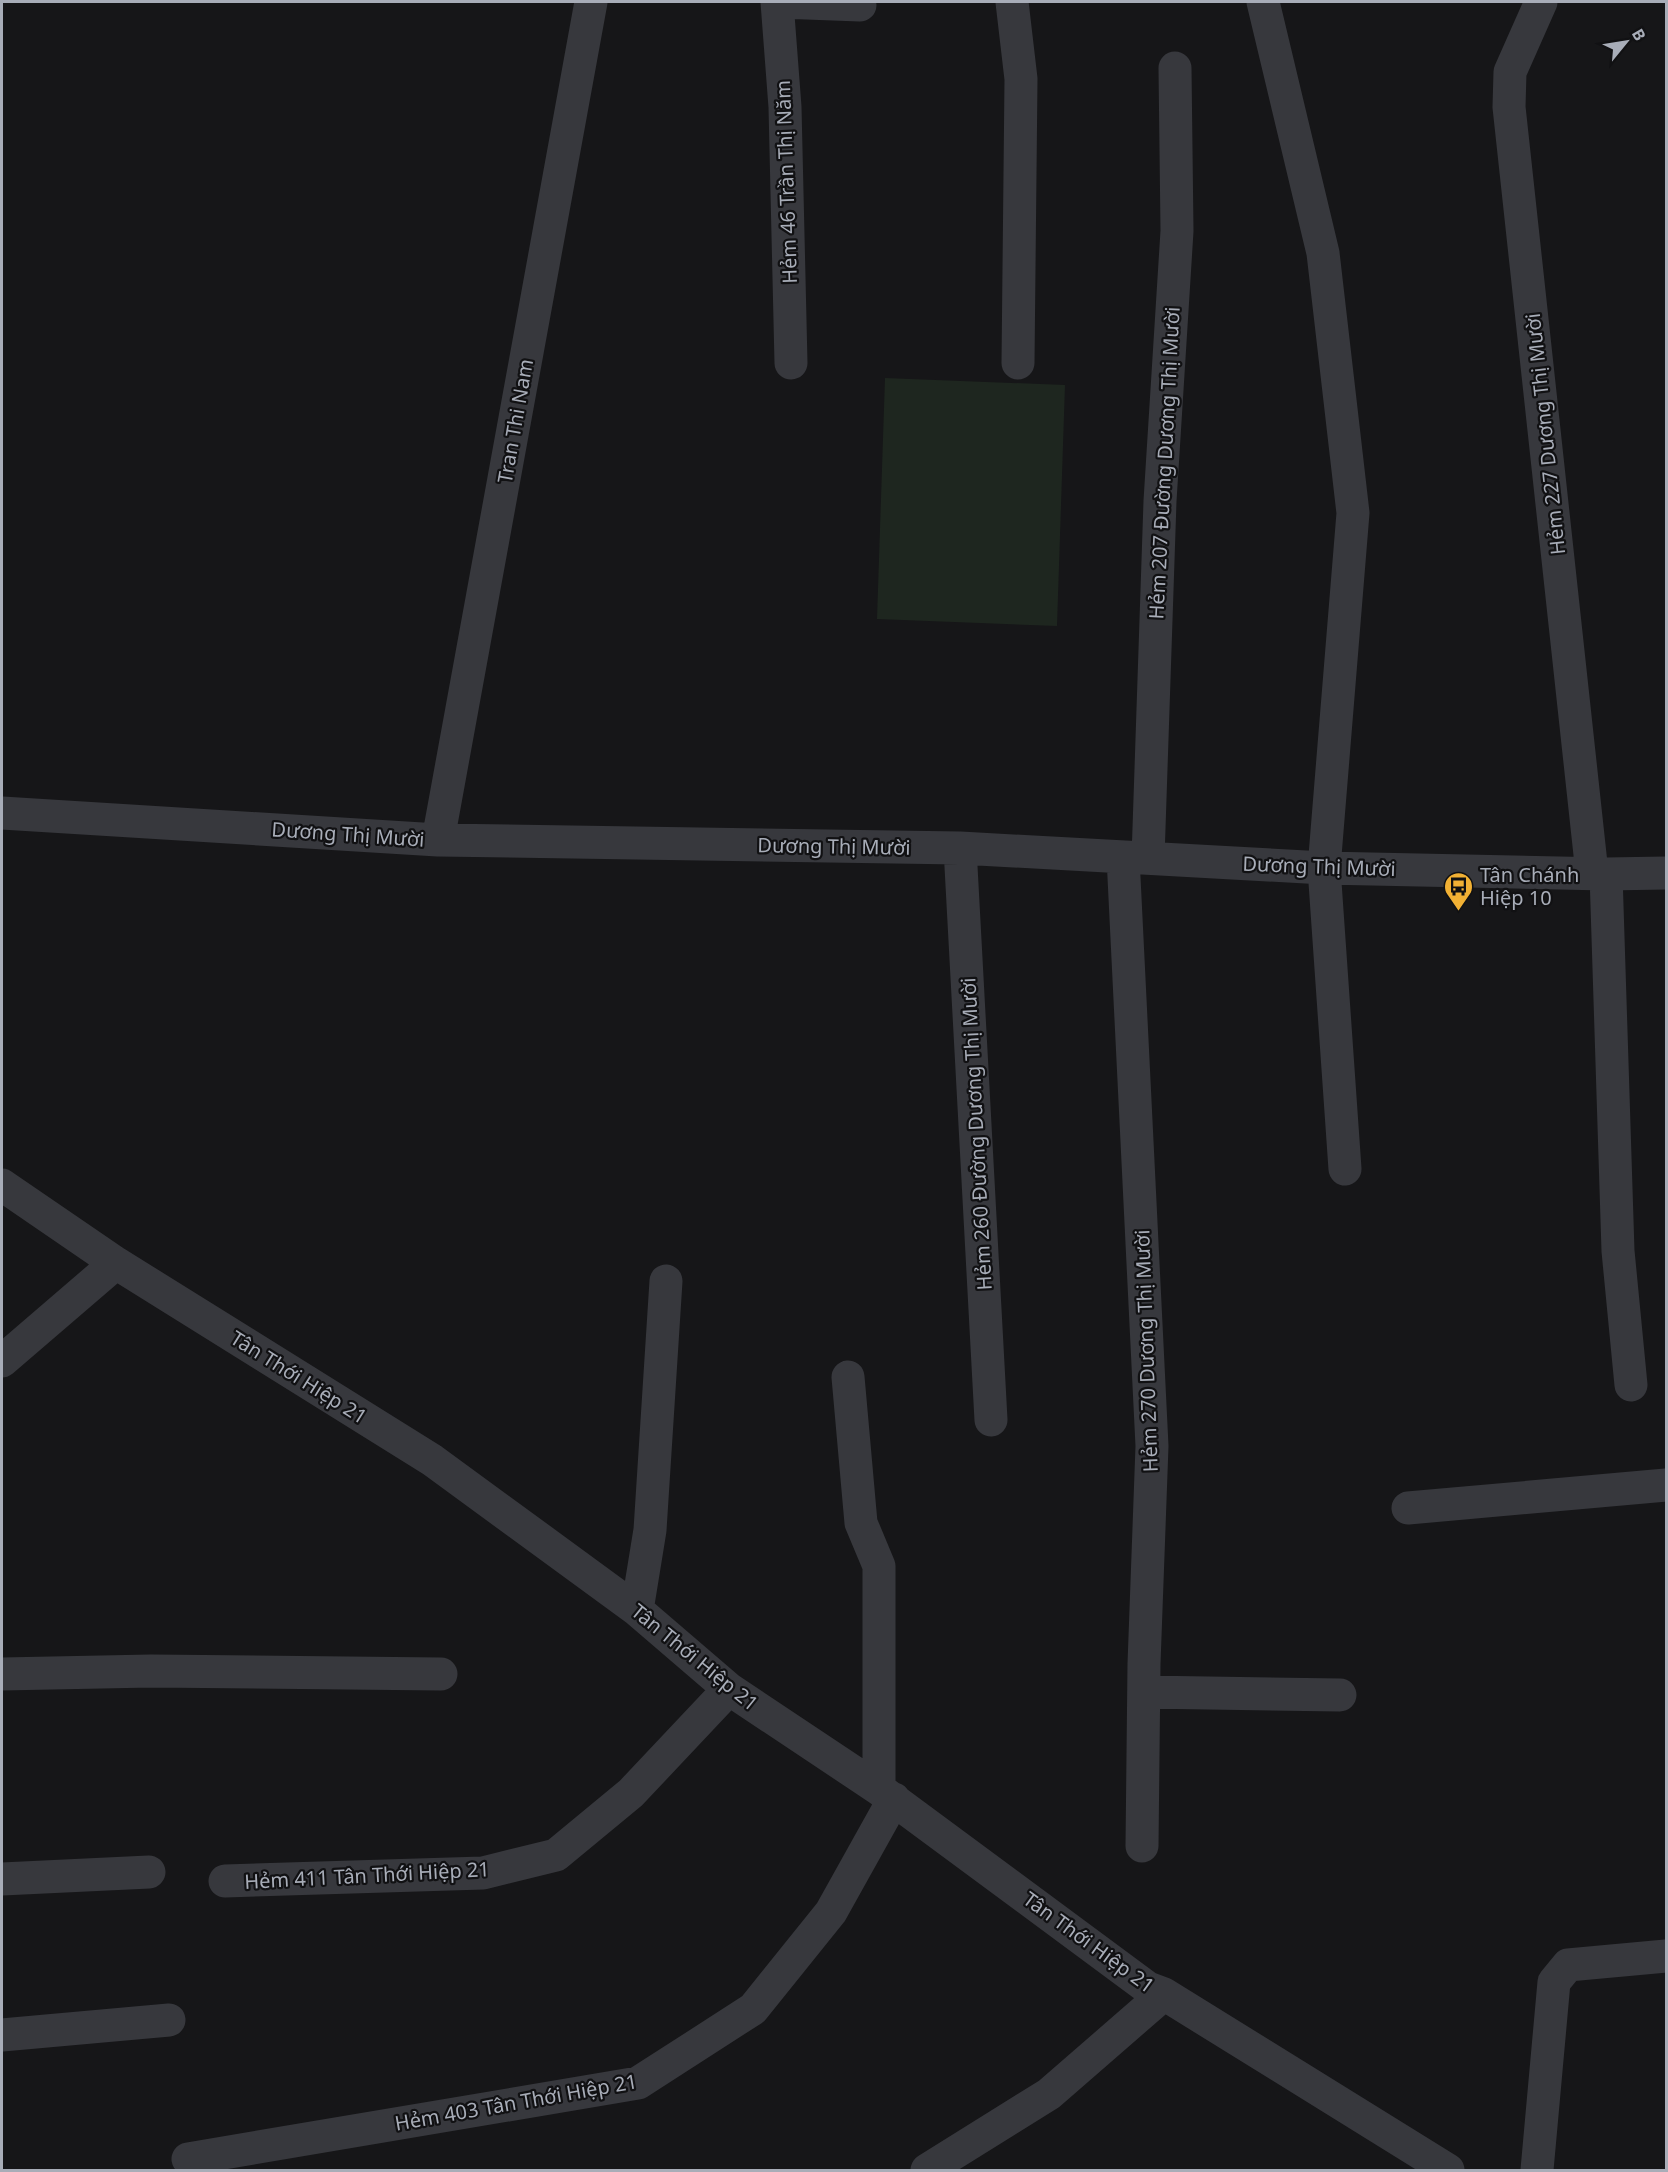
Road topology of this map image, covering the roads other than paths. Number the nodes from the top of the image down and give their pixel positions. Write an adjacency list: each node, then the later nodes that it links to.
1 (591, 2): 11 (street, Tran Thi Nam)
2 (779, 2): 3 (street, Hẻm 46 Trần Thị Năm); 8 (street, Hẻm 46 Trần Thị Năm)
3 (860, 2)
4 (1012, 2): 9 (street)
5 (1263, 2): 14 (street)
6 (1540, 2): 15 (street, Hẻm 227 Dương Thị Mười)
7 (1175, 68): 13 (street, Hẻm 207 Đường Dương Thị Mười)
8 (791, 363)
9 (1018, 363)
10 (2, 813): 11 (street, Dương Thị Mười)
11 (438, 840): 12 (street, Dương Thị Mười)
12 (960, 848): 13 (street, Dương Thị Mười); 24 (street, Hẻm 260 Đường Dương Thị Mười)
13 (1136, 857): 14 (street, Dương Thị Mười); 31 (street, Hẻm 270 Dương Thị Mười)
14 (1324, 868): 15 (street, Dương Thị Mười); 17 (street)
15 (1599, 873): 16 (street, Dương Thị Mười); 23 (street, Hẻm 227 Dương Thị Mười)
16 (1666, 873)
17 (1345, 1169)
18 (2, 1185): 19 (street, Tân Thới Hiệp 21)
19 (116, 1263): 21 (street); 27 (street, Tân Thới Hiệp 21)
20 (666, 1281): 27 (street)
21 (2, 1361)
22 (848, 1377): 33 (street)
23 (1631, 1385)
24 (991, 1420)
25 (1666, 1485): 26 (street)
26 (1408, 1508)
27 (637, 1610): 30 (street, Tân Thới Hiệp 21)
28 (2, 1674): 29 (street)
29 (441, 1674)
30 (729, 1689): 33 (street, Tân Thới Hiệp 21); 37 (street, Hẻm 411 Tân Thới Hiệp 21)
31 (1144, 1692): 32 (street); 34 (street, Hẻm 270 Dương Thị Mười)
32 (1340, 1695)
33 (886, 1794): 39 (street, Tân Thới Hiệp 21); 42 (street, Hẻm 403 Tân Thới Hiệp 21)
34 (1142, 1846)
35 (149, 1872): 36 (street)
36 (2, 1879)
37 (225, 1881)
38 (1666, 1956): 45 (street)
39 (1164, 1994): 43 (street); 44 (street, Tân Thới Hiệp 21)
40 (169, 2020): 41 (street)
41 (2, 2035)
42 (188, 2159)
43 (927, 2170)
44 (1448, 2170)
45 (1537, 2170)

